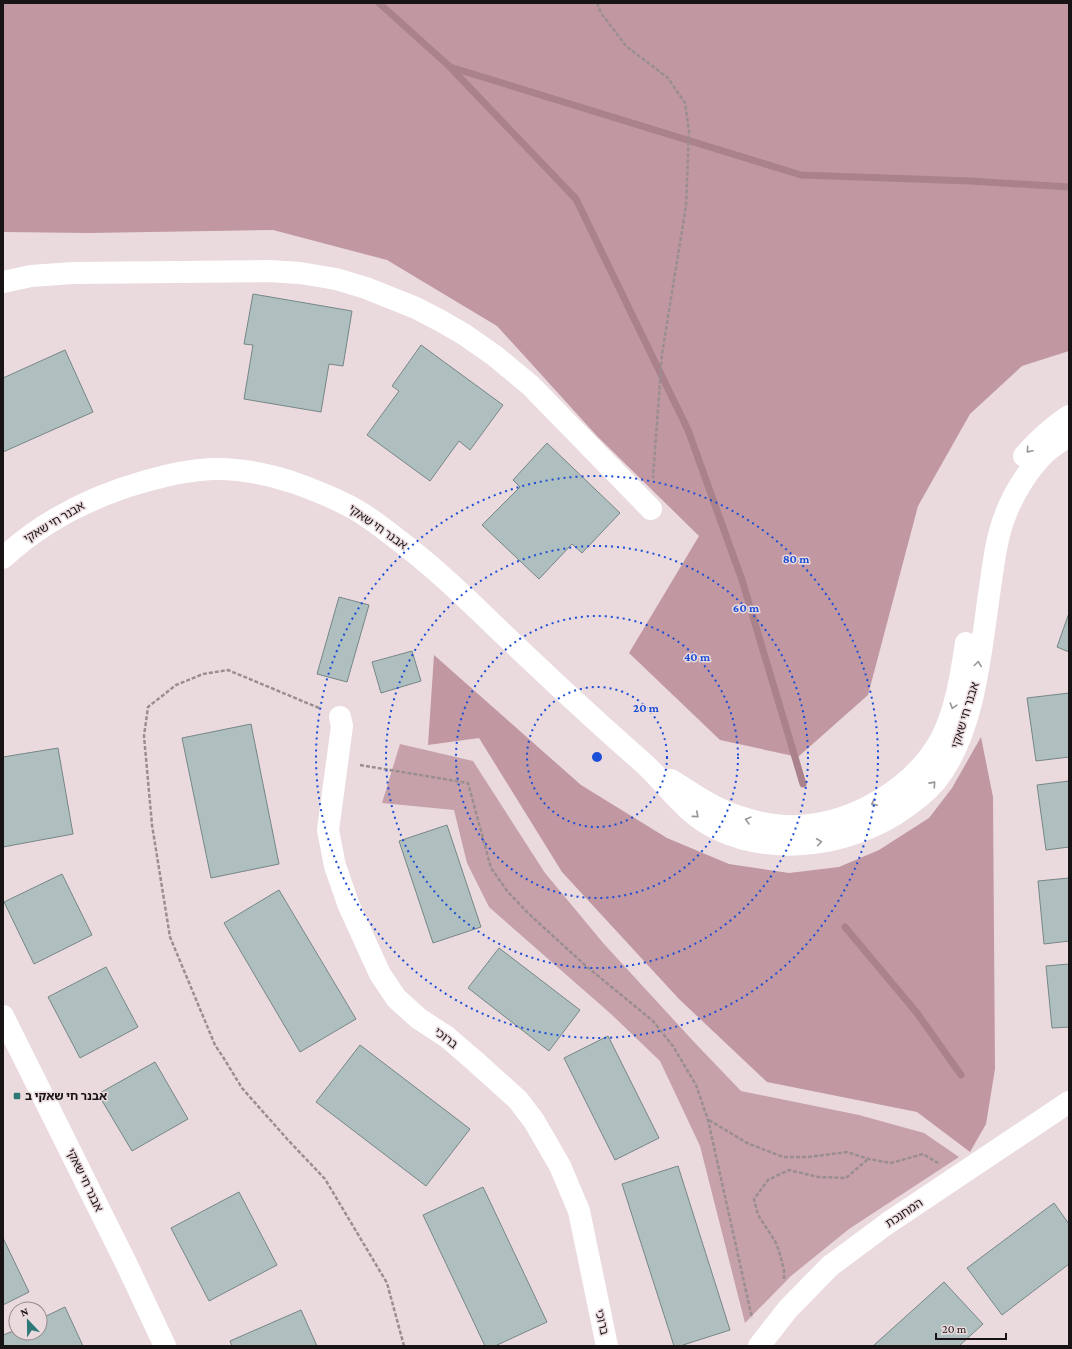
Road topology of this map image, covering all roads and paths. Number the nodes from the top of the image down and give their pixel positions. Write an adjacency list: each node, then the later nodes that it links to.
1 (597, 3): 5 (path)
2 (3, 282): 5 (street)
3 (1069, 416): 9 (street, אבנר חי שאקי, one-way to 9)
4 (1069, 436): 9 (street, אבנר חי שאקי, one-way to 4)
5 (651, 509)
6 (3, 558): 9 (street, אבנר חי שאקי)
7 (340, 717): 8 (street, ברוכי); 18 (path)
8 (338, 761): 12 (path); 19 (street, ברוכי)
9 (649, 768)
10 (3, 1016): 17 (street, אבנר חי שאקי)
11 (1069, 1102): 14 (street, המחנכת)
12 (708, 1120): 13 (path); 16 (path)
13 (869, 1159): 14 (path); 15 (path)
14 (958, 1176): 15 (street, המחנכת)
15 (788, 1309): 20 (street, המחנכת)
16 (753, 1323)
17 (165, 1346)
18 (404, 1346)
19 (607, 1346)
20 (759, 1346)

